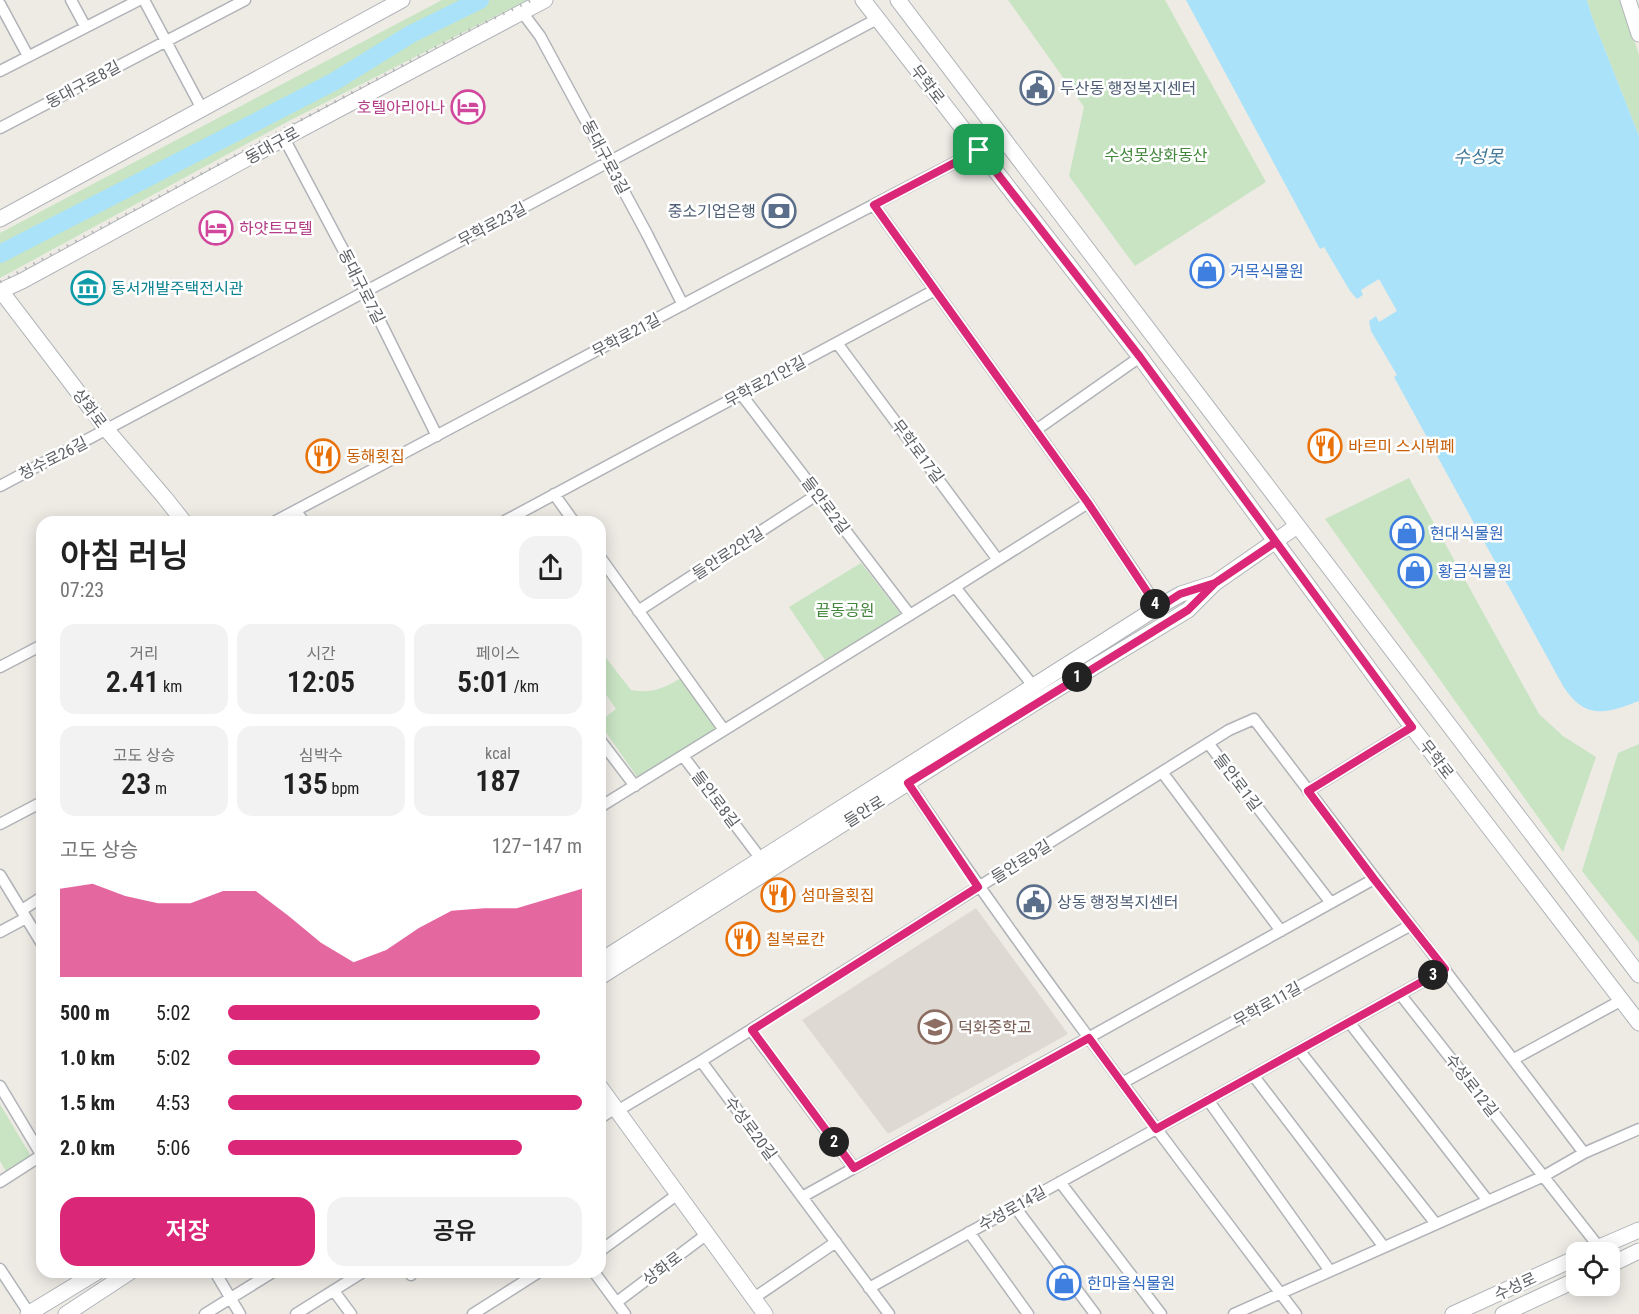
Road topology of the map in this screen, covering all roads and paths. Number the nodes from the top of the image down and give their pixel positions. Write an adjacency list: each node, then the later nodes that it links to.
1 (71, 0): 13 (street)
2 (139, 0): 13 (street)
3 (144, 0): 15 (street)
4 (245, 0): 15 (street, 동대구로8길)
5 (402, 0): 18 (main road)
6 (545, 0): 11 (main road, 동대구로)
7 (863, 0): 12 (main road, 무학로)
8 (898, 0): 45 (main road, 무학로)
9 (1628, 0): 14 (main road)
10 (0, 4): 16 (street)
11 (522, 12): 20 (main road, 동대구로); 22 (street, 동대구로3길)
12 (877, 19): 21 (main road, 무학로); 22 (street, 무학로23길)
13 (85, 26): 16 (street)
14 (1639, 34)
15 (165, 40): 18 (street); 19 (street, 동대구로8길)
16 (28, 56): 17 (street)
17 (0, 71)
18 (202, 109): 24 (main road)
19 (0, 128)
20 (284, 138): 26 (main road, 동대구로); 27 (street, 동대구로7길)
21 (979, 150): 23 (street, 무학로21길); 30 (main road, 무학로)
22 (608, 161): 27 (street, 무학로23길); 28 (street, 동대구로3길)
23 (874, 205): 25 (street); 28 (street, 무학로21길)
24 (0, 219)
25 (935, 290): 29 (street, 무학로21안길); 33 (street)
26 (0, 291): 32 (main road, 상화로)
27 (365, 291): 32 (street, 무학로23길); 34 (street, 동대구로7길)
28 (683, 305): 34 (street, 무학로21길)
29 (837, 343): 31 (street, 무학로21안길); 47 (street, 무학로17길)
30 (1140, 357): 33 (street); 46 (main road, 무학로)
31 (741, 394): 36 (street, 들안로2길); 37 (street, 무학로21안길)
32 (107, 430): 35 (street, 청수로26길); 40 (main road, 상화로)
33 (1036, 430): 38 (street)
34 (437, 436): 39 (street, 무학로21길)
35 (0, 486)
36 (818, 494): 52 (street, 들안로2안길); 53 (street, 들안로2길)
37 (554, 495): 43 (street, 무학로21안길); 44 (street)
38 (1088, 503): 47 (street); 51 (street)
39 (296, 511): 41 (street, 무학로21길); 42 (street)
40 (178, 516)
41 (286, 516)
42 (300, 516)
43 (514, 516)
44 (570, 516)
45 (1297, 526): 46 (main road, 들안로); 83 (main road, 무학로)
46 (1276, 542): 49 (main road, 들안로); 57 (main road, 무학로)
47 (998, 560): 50 (street)
48 (606, 566): 52 (street)
49 (1215, 583): 51 (main road, 들안로); 63 (main road, 들안로)
50 (955, 587): 53 (street); 56 (street)
51 (1158, 608): 56 (main road, 들안로)
52 (638, 611): 58 (street)
53 (910, 615): 58 (street)
54 (36, 648): 55 (street)
55 (0, 668)
56 (1034, 687): 69 (main road, 들안로)
57 (1412, 727): 65 (street); 85 (main road, 무학로)
58 (724, 730): 61 (street)
59 (1208, 743): 62 (street, 들안로9길); 65 (street, 들안로1길); 74 (street, 들안로1길)
60 (606, 748): 64 (street)
61 (683, 756): 64 (street, 들안로8길); 69 (street, 들안로8길)
62 (1162, 772): 72 (street, 들안로9길); 77 (street)
63 (908, 783): 72 (street); 82 (main road, 들안로)
64 (635, 786): 66 (street, 들안로8길)
65 (1308, 791): 71 (street)
66 (606, 803)
67 (36, 805): 68 (street)
68 (0, 824)
69 (761, 859): 80 (main road, 들안로)
70 (0, 875): 75 (street)
71 (1374, 879): 74 (street); 76 (street)
72 (978, 887): 88 (street, 들안로9길); 89 (street)
73 (36, 903): 75 (street)
74 (1331, 903): 77 (street)
75 (24, 914): 78 (street); 79 (street)
76 (1411, 925): 81 (street); 94 (street, 무학로11길)
77 (1281, 931): 89 (street)
78 (0, 932)
79 (36, 934)
80 (606, 957)
81 (1445, 969): 84 (street); 91 (street)
82 (606, 973)
83 (1639, 975)
84 (1400, 994): 86 (street); 106 (street, 수성로12길)
85 (1622, 1000): 87 (main road, 무학로); 91 (street)
86 (1349, 1022): 90 (street); 111 (street)
87 (1639, 1023)
88 (752, 1030): 92 (street); 105 (street)
89 (1089, 1038): 94 (street); 105 (street)
90 (1299, 1050): 93 (street); 113 (street)
91 (1514, 1059): 103 (street)
92 (701, 1061): 98 (street); 110 (street, 수성로20길)
93 (1253, 1075): 97 (street); 120 (street)
94 (1122, 1083): 100 (street)
95 (0, 1086): 102 (street)
96 (606, 1095): 98 (main road)
97 (1208, 1100): 100 (street); 126 (street)
98 (617, 1111): 99 (street); 109 (main road)
99 (606, 1114)
100 (1156, 1129): 108 (street, 수성로14길); 137 (street)
101 (1639, 1129): 103 (street)
102 (36, 1146)
103 (1584, 1153): 106 (street)
104 (36, 1160): 107 (street)
105 (854, 1168): 110 (street)
106 (1544, 1176): 111 (street); 118 (street, 수성로12길)
107 (0, 1182)
108 (1060, 1182): 112 (street, 수성로14길); 154 (street)
109 (678, 1194): 116 (main road); 121 (street)
110 (802, 1197): 117 (street, 수성로20길)
111 (1488, 1200): 113 (street)
112 (1015, 1207): 115 (street, 수성로14길); 153 (street)
113 (1436, 1224): 120 (street)
114 (1639, 1230): 119 (main road)
115 (969, 1232): 135 (street, 수성로14길); 152 (street)
116 (707, 1234): 139 (main road); 140 (street, 상화로)
117 (836, 1242): 135 (street, 수성로20길); 139 (street)
118 (1589, 1242)
119 (1612, 1242)
120 (1384, 1246): 126 (street)
121 (606, 1247)
122 (1639, 1251): 123 (main road)
123 (1620, 1260)
124 (1566, 1263): 157 (main road, 수성로)
125 (0, 1269): 142 (street)
126 (1330, 1271): 137 (street)
127 (87, 1278): 142 (main road)
128 (121, 1278): 143 (main road)
129 (219, 1278): 138 (street)
130 (263, 1278): 138 (street)
131 (354, 1278): 136 (street)
132 (531, 1278): 141 (street)
133 (599, 1278): 140 (street)
134 (1566, 1285): 158 (main road, 수성로)
135 (869, 1288): 151 (street, 수성로20길)
136 (334, 1291): 146 (street); 147 (street)
137 (1280, 1293): 155 (street); 156 (street)
138 (231, 1298): 144 (street); 145 (street)
139 (754, 1298): 150 (main road)
140 (617, 1302): 149 (street)
141 (489, 1310): 148 (street)
142 (28, 1314)
143 (66, 1314)
144 (205, 1314)
145 (240, 1314)
146 (296, 1314)
147 (351, 1314)
148 (473, 1314)
149 (626, 1314)
150 (765, 1314)
151 (889, 1314)
152 (1028, 1314)
153 (1095, 1314)
154 (1161, 1314)
155 (1234, 1314)
156 (1296, 1314)
157 (1453, 1314)
158 (1503, 1314)

